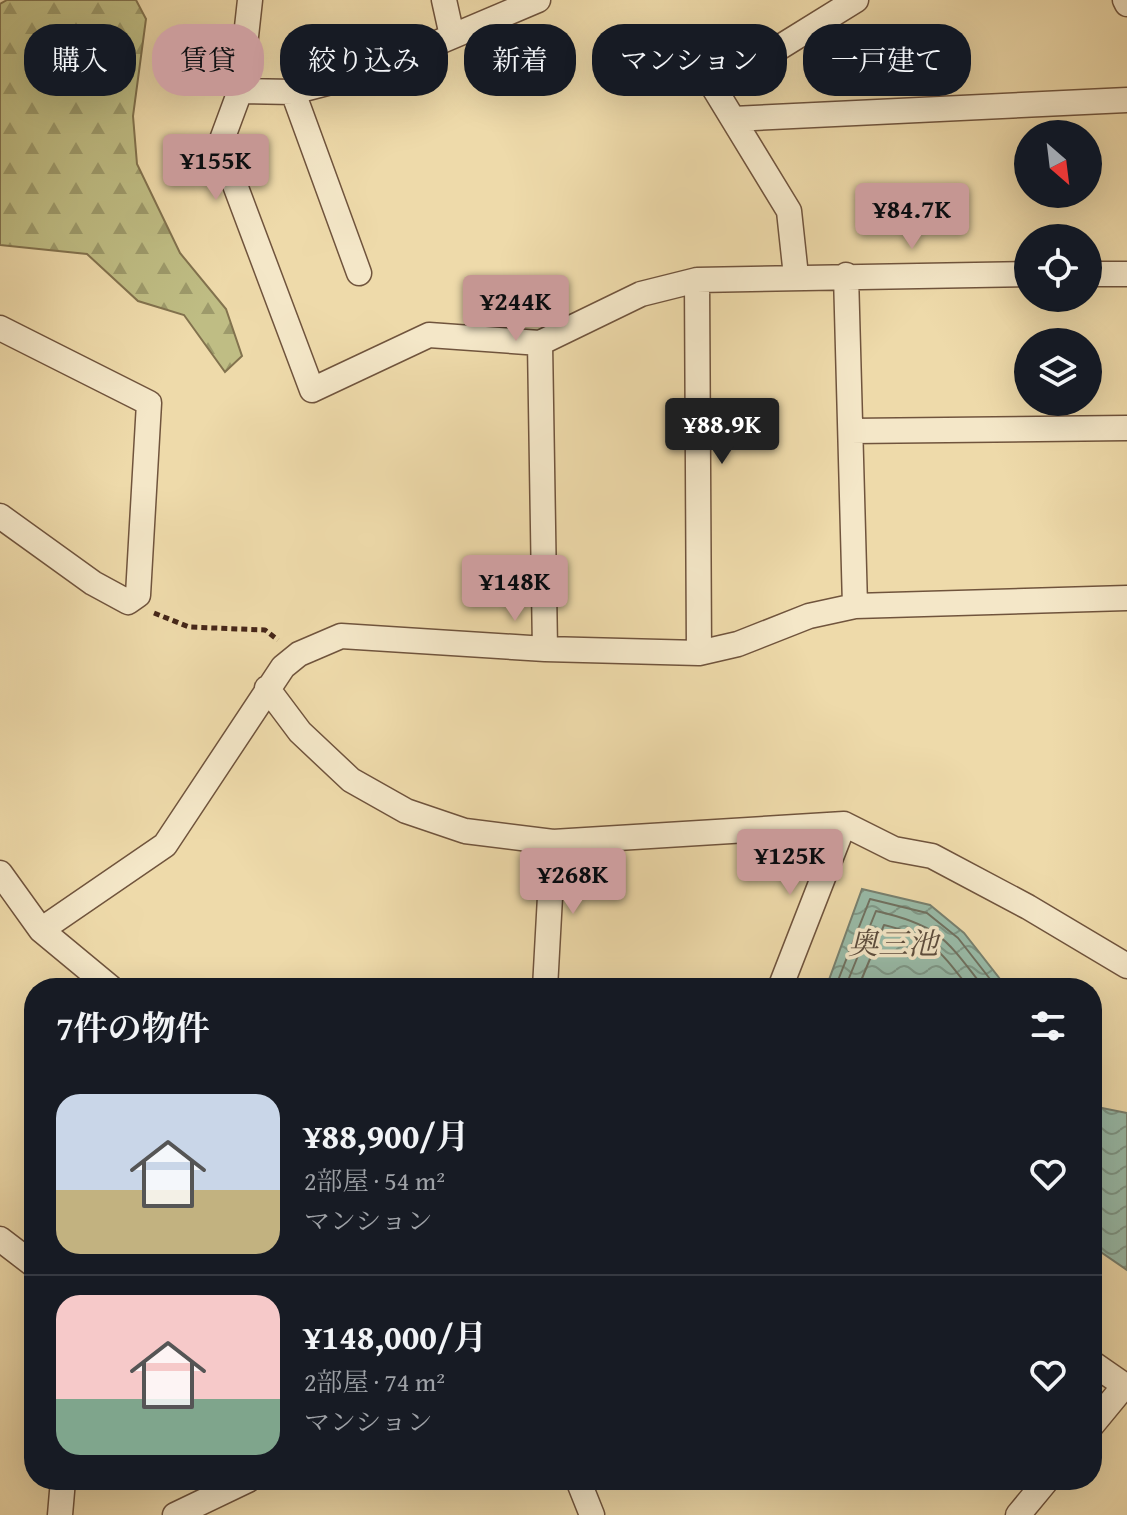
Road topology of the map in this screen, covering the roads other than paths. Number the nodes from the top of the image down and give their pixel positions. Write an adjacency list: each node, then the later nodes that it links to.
1 (250, 0): 5 (street)
2 (444, 0): 6 (street)
3 (538, 0): 6 (street)
4 (856, 0): 11 (street)
5 (247, 24)
6 (452, 36): 7 (street)
7 (448, 38)
8 (238, 96): 20 (street)
9 (294, 96): 12 (street)
10 (1127, 100): 11 (street)
11 (733, 119): 17 (street)
12 (359, 273)
13 (1014, 274): 16 (street)
14 (1102, 274): 15 (street)
15 (1127, 274)
16 (846, 275): 17 (street); 22 (street)
17 (796, 276): 18 (street)
18 (697, 280): 20 (street); 27 (street)
19 (0, 328): 23 (street)
20 (540, 343): 26 (street)
21 (1127, 428): 22 (street)
22 (851, 431): 25 (street)
23 (0, 516)
24 (1127, 598): 25 (street)
25 (855, 606): 27 (street)
26 (545, 649): 27 (street); 28 (street)
27 (699, 653)
28 (267, 688): 30 (street); 32 (street)
29 (844, 824): 30 (street); 33 (street); 36 (street)
30 (553, 842): 35 (street)
31 (0, 873): 32 (street)
32 (41, 930): 34 (street)
33 (1127, 966)
34 (97, 978)
35 (546, 978)
36 (784, 978)
37 (0, 1239): 38 (street)
38 (24, 1257)
39 (1102, 1370): 40 (street)
40 (1126, 1386): 41 (street)
41 (1102, 1414)
42 (62, 1490): 46 (street)
43 (227, 1490): 47 (street)
44 (582, 1490): 48 (street)
45 (1039, 1490): 49 (street)
46 (60, 1515)
47 (175, 1515)
48 (592, 1515)
49 (1018, 1515)

